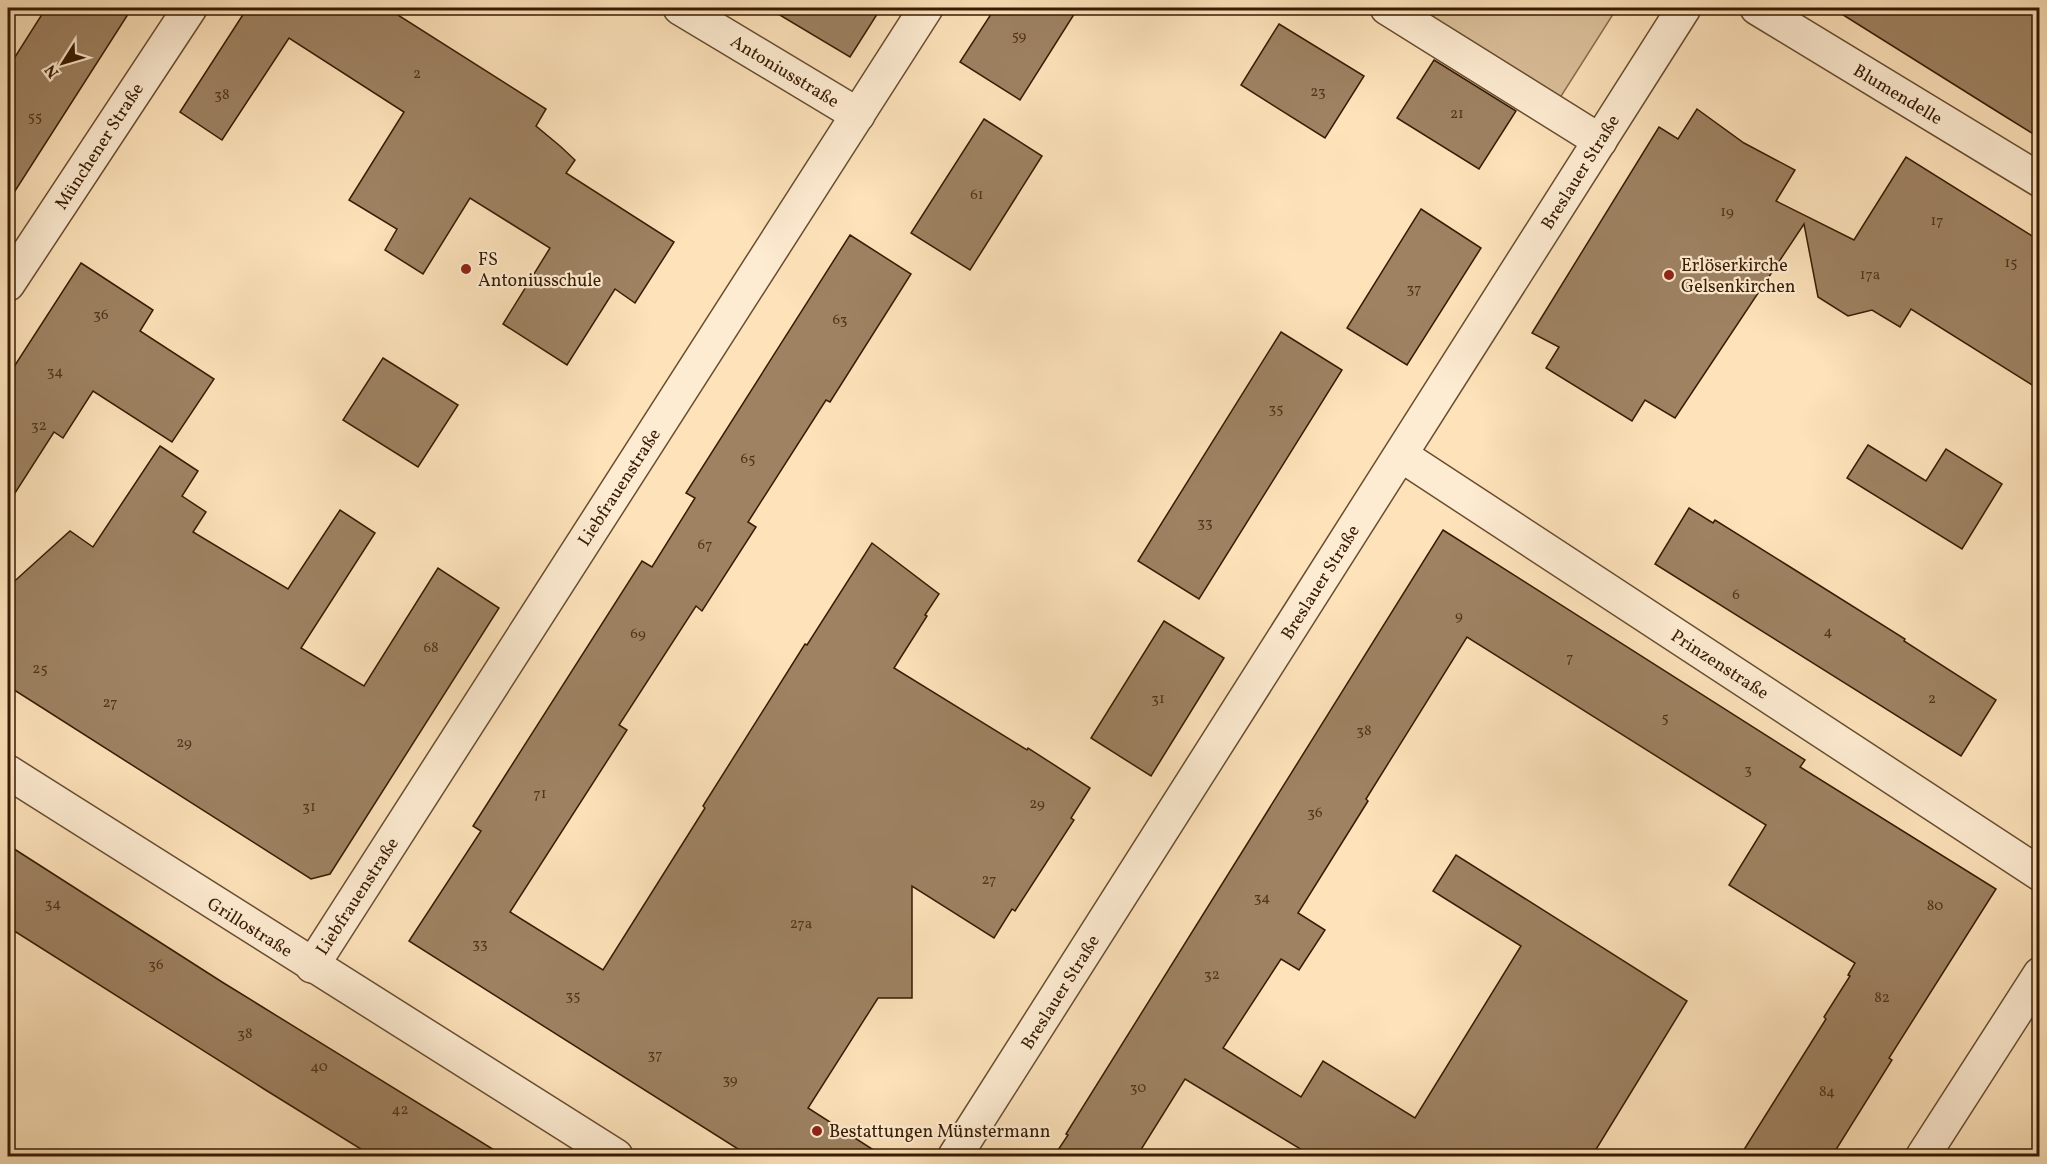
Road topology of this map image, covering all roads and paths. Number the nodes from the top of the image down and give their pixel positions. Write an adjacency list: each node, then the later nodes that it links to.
1 (190, 8): 10 (street, Münchener Straße)
2 (680, 8): 7 (street, Antoniusstraße)
3 (926, 8): 7 (street, Liebfrauenstraße)
4 (1387, 8): 8 (street)
5 (1684, 8): 8 (street, Breslauer Straße)
6 (1757, 8): 9 (street, Blumendelle)
7 (858, 116): 14 (street, Liebfrauenstraße)
8 (1600, 141): 11 (street, Breslauer Straße)
9 (2040, 180)
10 (8, 284)
11 (1401, 455): 13 (street, Prinzenstraße); 17 (street, Breslauer Straße)
12 (8, 772): 14 (street, Grillostraße)
13 (2040, 874)
14 (312, 966): 16 (street, Grillostraße)
15 (2040, 974): 18 (street)
16 (616, 1156)
17 (956, 1156)
18 (1923, 1156)

